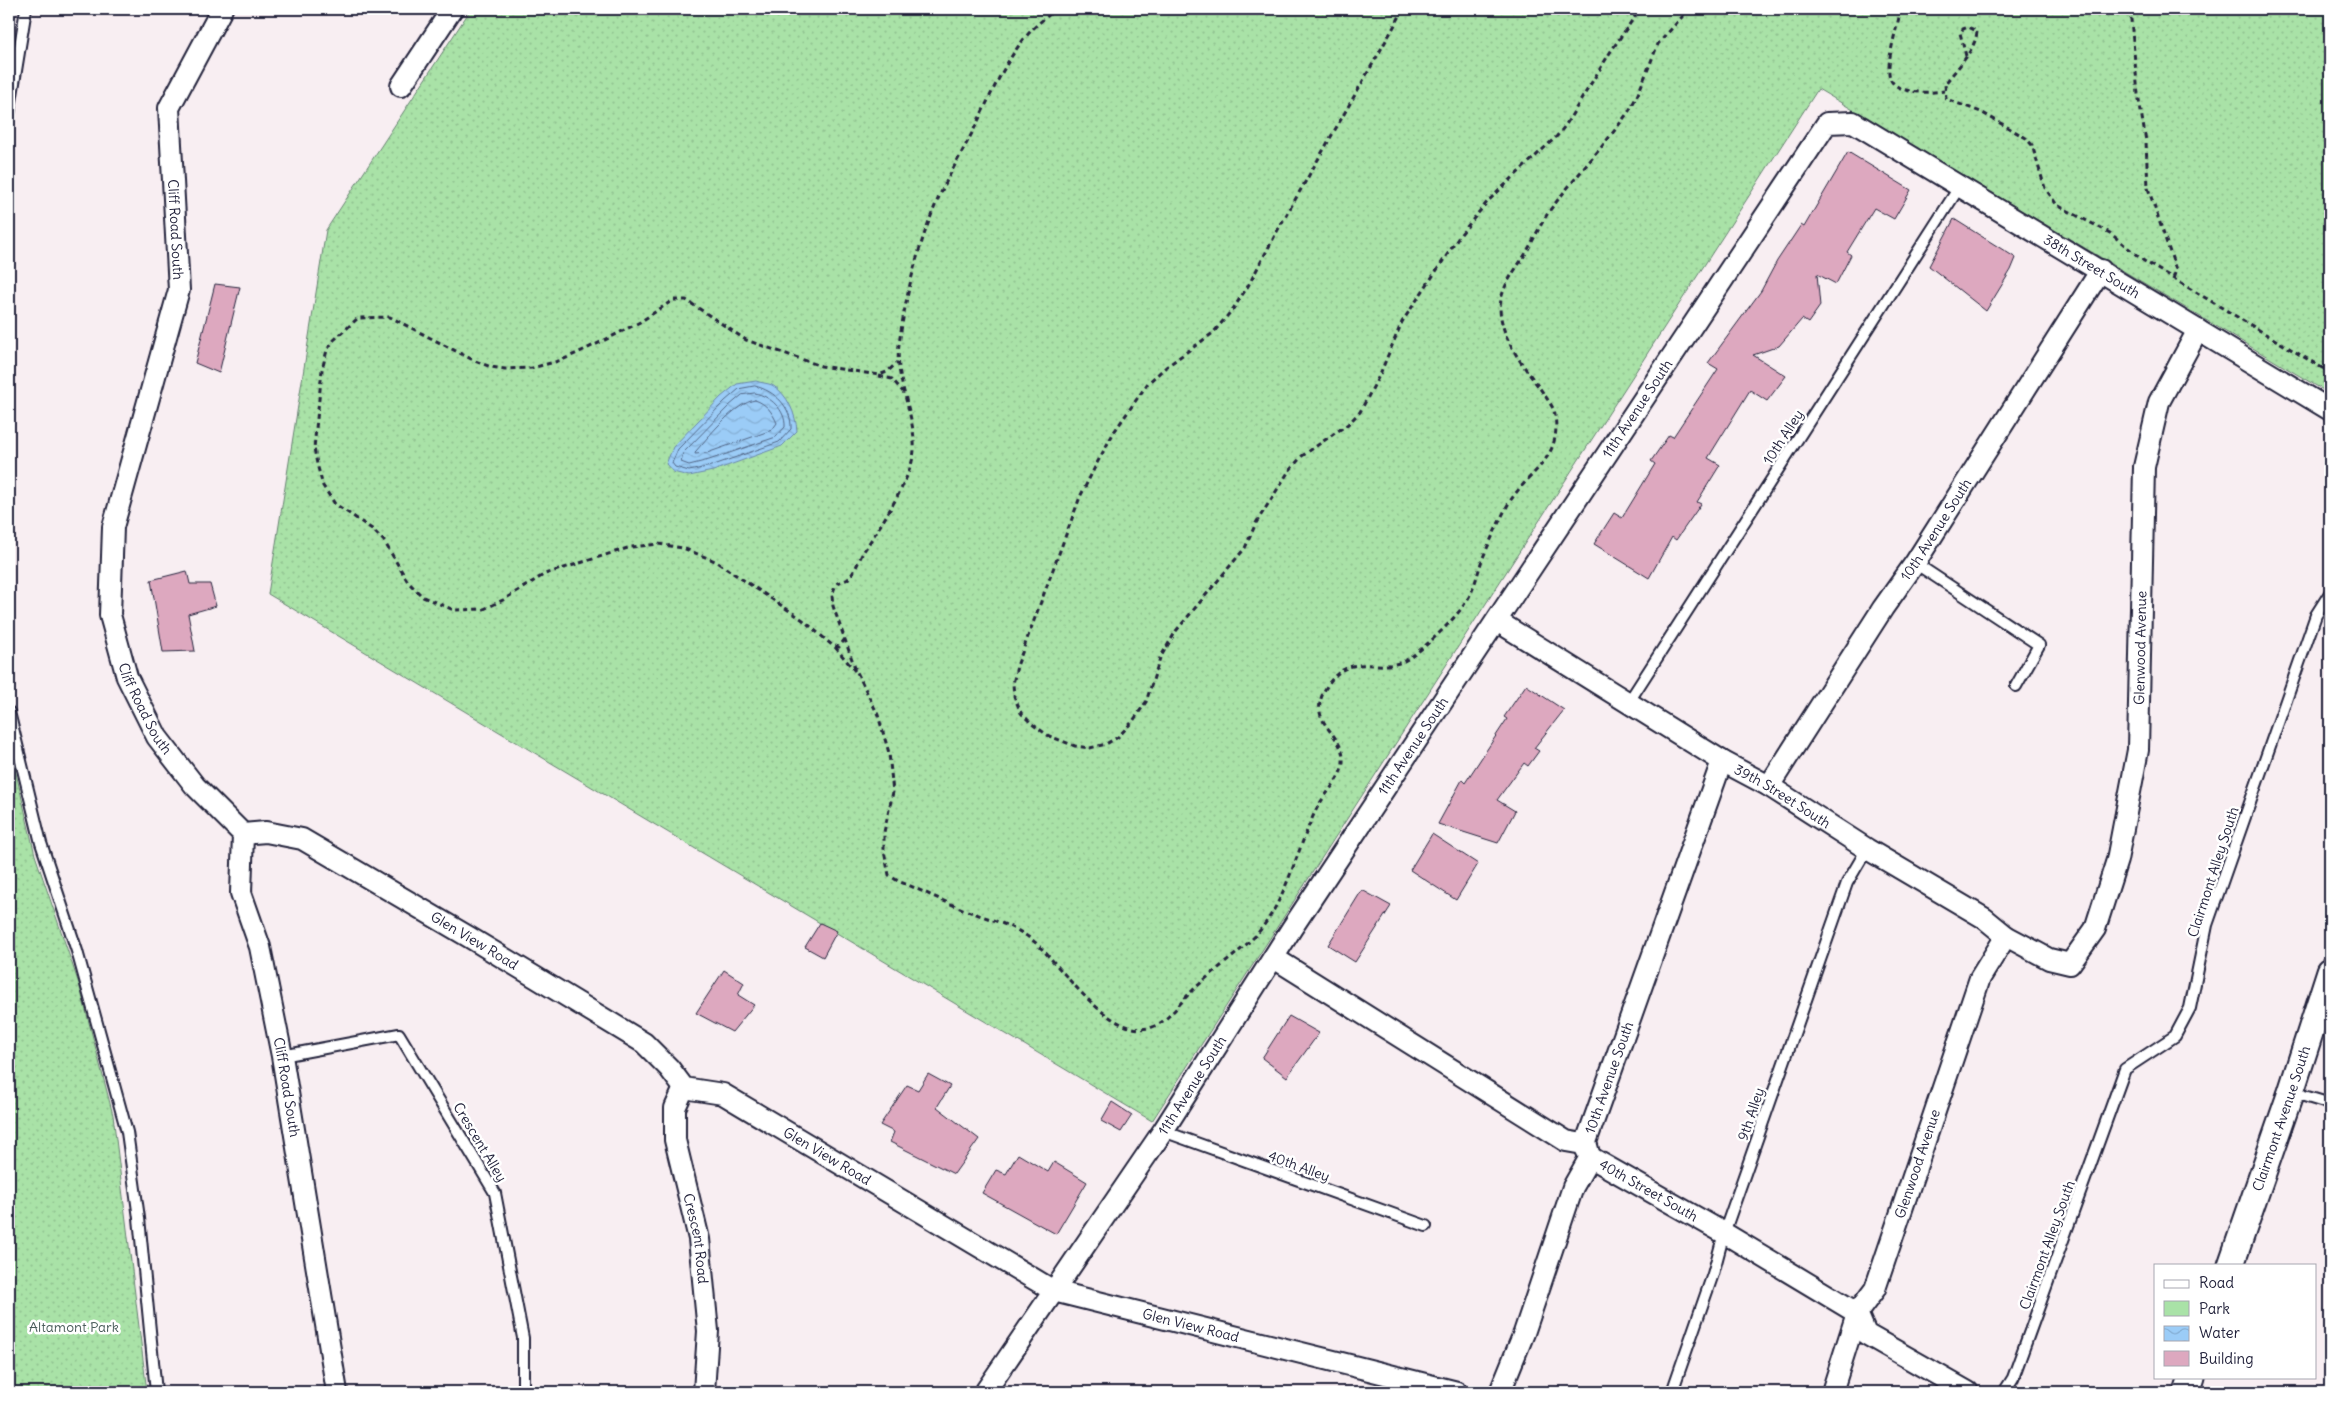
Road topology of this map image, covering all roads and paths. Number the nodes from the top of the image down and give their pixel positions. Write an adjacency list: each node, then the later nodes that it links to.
1 (26, 9): 13 (lane)
2 (222, 9): 39 (street, Cliff Road South)
3 (452, 9): 11 (street)
4 (1058, 9): 22 (path)
5 (1404, 9): 6 (path)
6 (1640, 9)
7 (1689, 9): 33 (path)
8 (1901, 9): 12 (path)
9 (2130, 9): 19 (path)
10 (1966, 56): 10 (path); 12 (path)
11 (401, 86)
12 (1944, 91): 19 (path)
13 (9, 114)
14 (1852, 122): 15 (street, 38th Street South); 30 (street, 11th Avenue South)
15 (1960, 186): 18 (street, 38th Street South); 35 (lane, 10th Alley)
16 (2330, 251): 17 (path)
17 (2330, 257)
18 (2101, 270): 20 (street, 38th Street South); 28 (street, 10th Avenue South)
19 (2173, 279): 23 (path)
20 (2198, 330): 27 (street, 38th Street South); 43 (street, Glenwood Avenue)
21 (2330, 358): 23 (path)
22 (898, 362): 25 (path); 26 (path)
23 (2324, 369): 24 (path)
24 (2330, 374)
25 (879, 375): 26 (path); 32 (path)
26 (906, 395): 31 (path)
27 (2330, 410)
28 (1916, 563): 34 (lane); 38 (street, 10th Avenue South)
29 (2330, 593): 67 (lane, Clairmont Alley South)
30 (1497, 621): 35 (street, 39th Street South); 42 (street, 11th Avenue South)
31 (845, 639): 32 (path); 33 (path)
32 (834, 646): 33 (path)
33 (857, 673)
34 (2016, 686)
35 (1628, 703): 37 (street, 39th Street South)
36 (9, 712): 57 (lane)
37 (1722, 761): 38 (street, 39th Street South); 50 (street, 10th Avenue South)
38 (1769, 786): 40 (street, 39th Street South)
39 (243, 834): 45 (street, Cliff Road South); 46 (street, Glen View Road)
40 (1867, 849): 41 (street, 39th Street South); 52 (lane, 9th Alley)
41 (2006, 936): 43 (street, 39th Street South); 55 (street, Glenwood Avenue)
42 (1274, 958): 49 (street, 11th Avenue South); 50 (street, 40th Street South)
43 (2070, 964)
44 (2330, 972): 47 (street, Clairmont Avenue South)
45 (282, 1056): 58 (street, Cliff Road South); 59 (lane, Crescent Alley)
46 (684, 1088): 54 (street, Glen View Road); 60 (street, Crescent Road)
47 (2291, 1092): 48 (lane); 53 (street, Clairmont Avenue South)
48 (2330, 1106)
49 (1163, 1132): 51 (lane, 40th Alley); 54 (street, 11th Avenue South)
50 (1590, 1157): 52 (street, 40th Street South); 63 (street)
51 (1426, 1226)
52 (1724, 1233): 55 (street, 40th Street South); 64 (lane, 9th Alley)
53 (2231, 1264)
54 (1054, 1291): 61 (street, 11th Avenue South); 62 (street, Glen View Road)
55 (1857, 1313): 65 (street, Glenwood Avenue); 66 (street)
56 (2192, 1378): 68 (street)
57 (156, 1392)
58 (337, 1392)
59 (523, 1392)
60 (704, 1392)
61 (985, 1392)
62 (1457, 1392)
63 (1500, 1392)
64 (1672, 1392)
65 (1832, 1392)
66 (1968, 1392)
67 (2004, 1392)
68 (2187, 1392)

